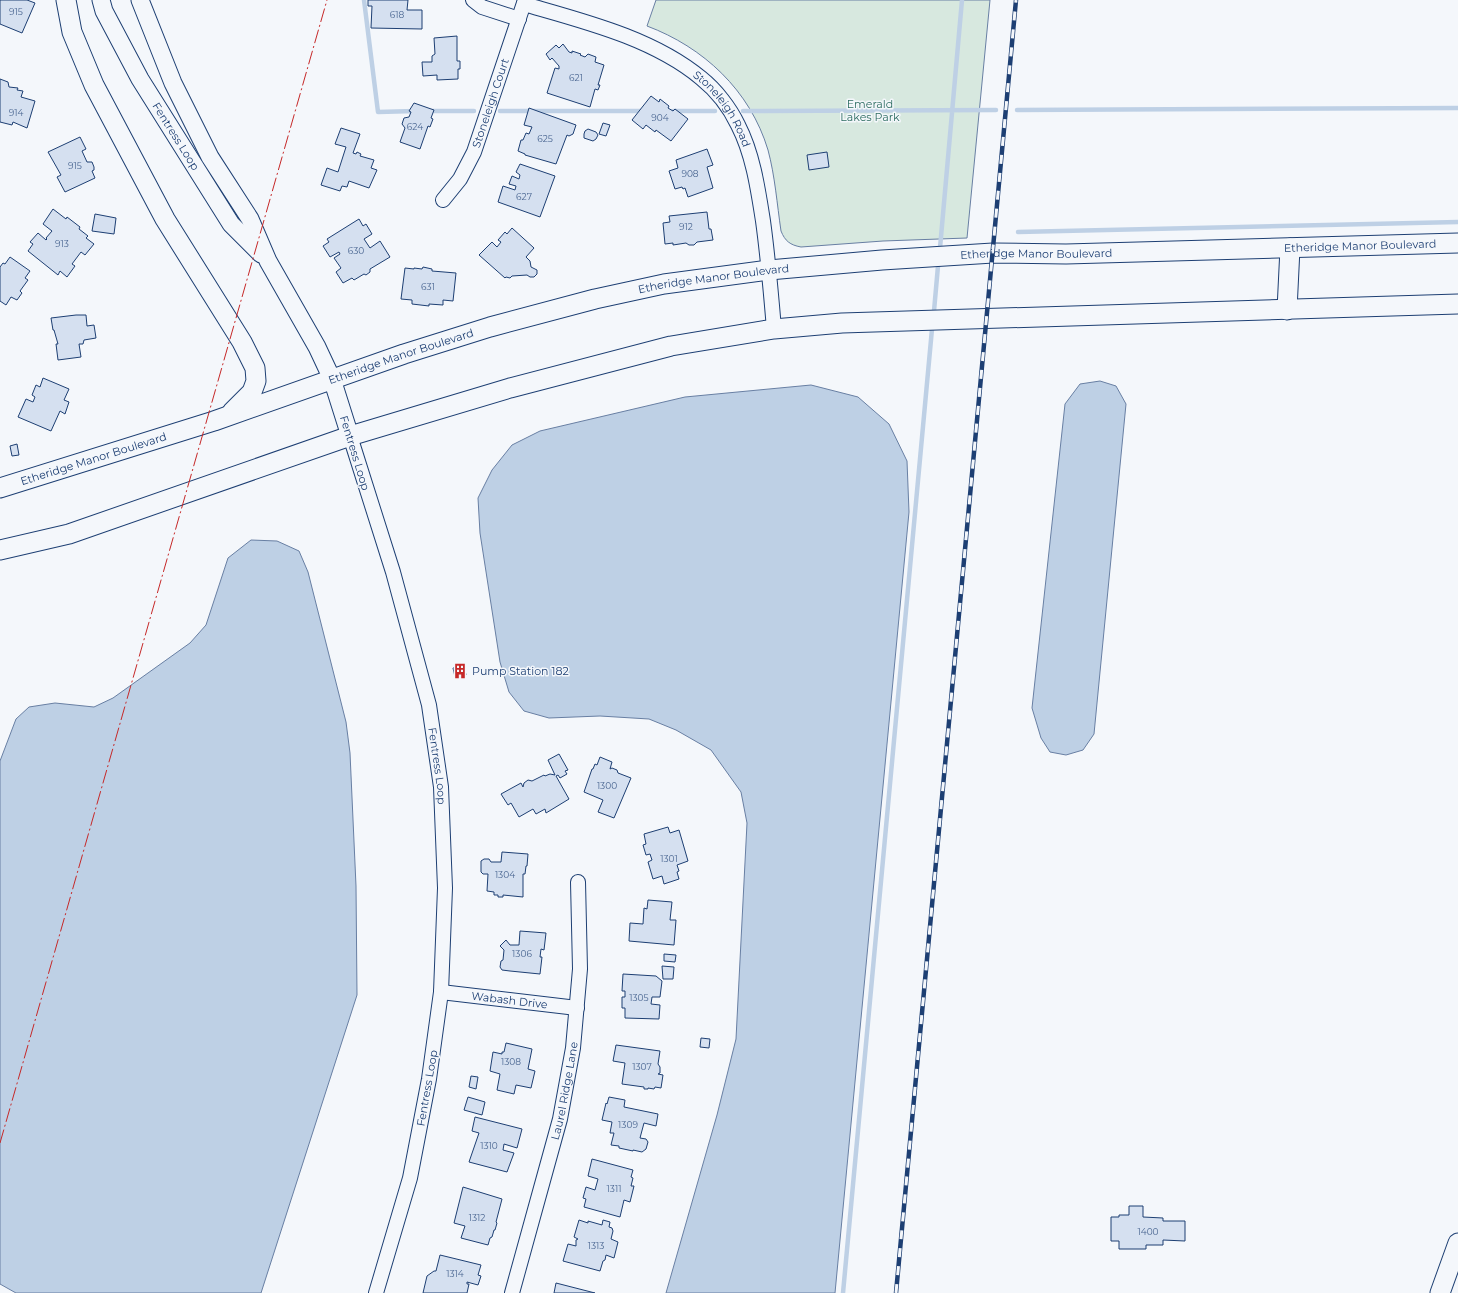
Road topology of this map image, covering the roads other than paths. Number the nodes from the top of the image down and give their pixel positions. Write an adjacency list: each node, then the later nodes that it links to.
1 (66, 0): 16 (main road)
2 (101, 0): 10 (street, Fentress Loop)
3 (140, 0): 10 (street, Fentress Loop)
4 (473, 0): 6 (street)
5 (524, 2): 6 (street, Stoneleigh Court); 11 (street, Stoneleigh Road)
6 (519, 19): 7 (street, Stoneleigh Court)
7 (443, 200)
8 (1458, 243): 9 (main road, Etheridge Manor Boulevard)
9 (1290, 248): 11 (main road, Etheridge Manor Boulevard); 13 (main road)
10 (268, 261): 15 (street, Fentress Loop)
11 (769, 270): 14 (street, Stoneleigh Road); 15 (main road, Etheridge Manor Boulevard)
12 (1458, 304): 13 (main road)
13 (1287, 310): 14 (main road)
14 (774, 329): 17 (main road)
15 (332, 379): 16 (main road, Etheridge Manor Boulevard); 17 (street, Fentress Loop)
16 (227, 416): 18 (main road, Etheridge Manor Boulevard)
17 (350, 436): 19 (main road); 21 (street, Fentress Loop)
18 (0, 488)
19 (0, 550)
20 (578, 882): 22 (street, Laurel Ridge Lane)
21 (441, 992): 22 (street, Wabash Drive); 24 (street, Fentress Loop)
22 (577, 1008): 25 (street, Laurel Ridge Lane)
23 (1458, 1243): 26 (main road)
24 (376, 1293)
25 (512, 1293)
26 (1440, 1293)

